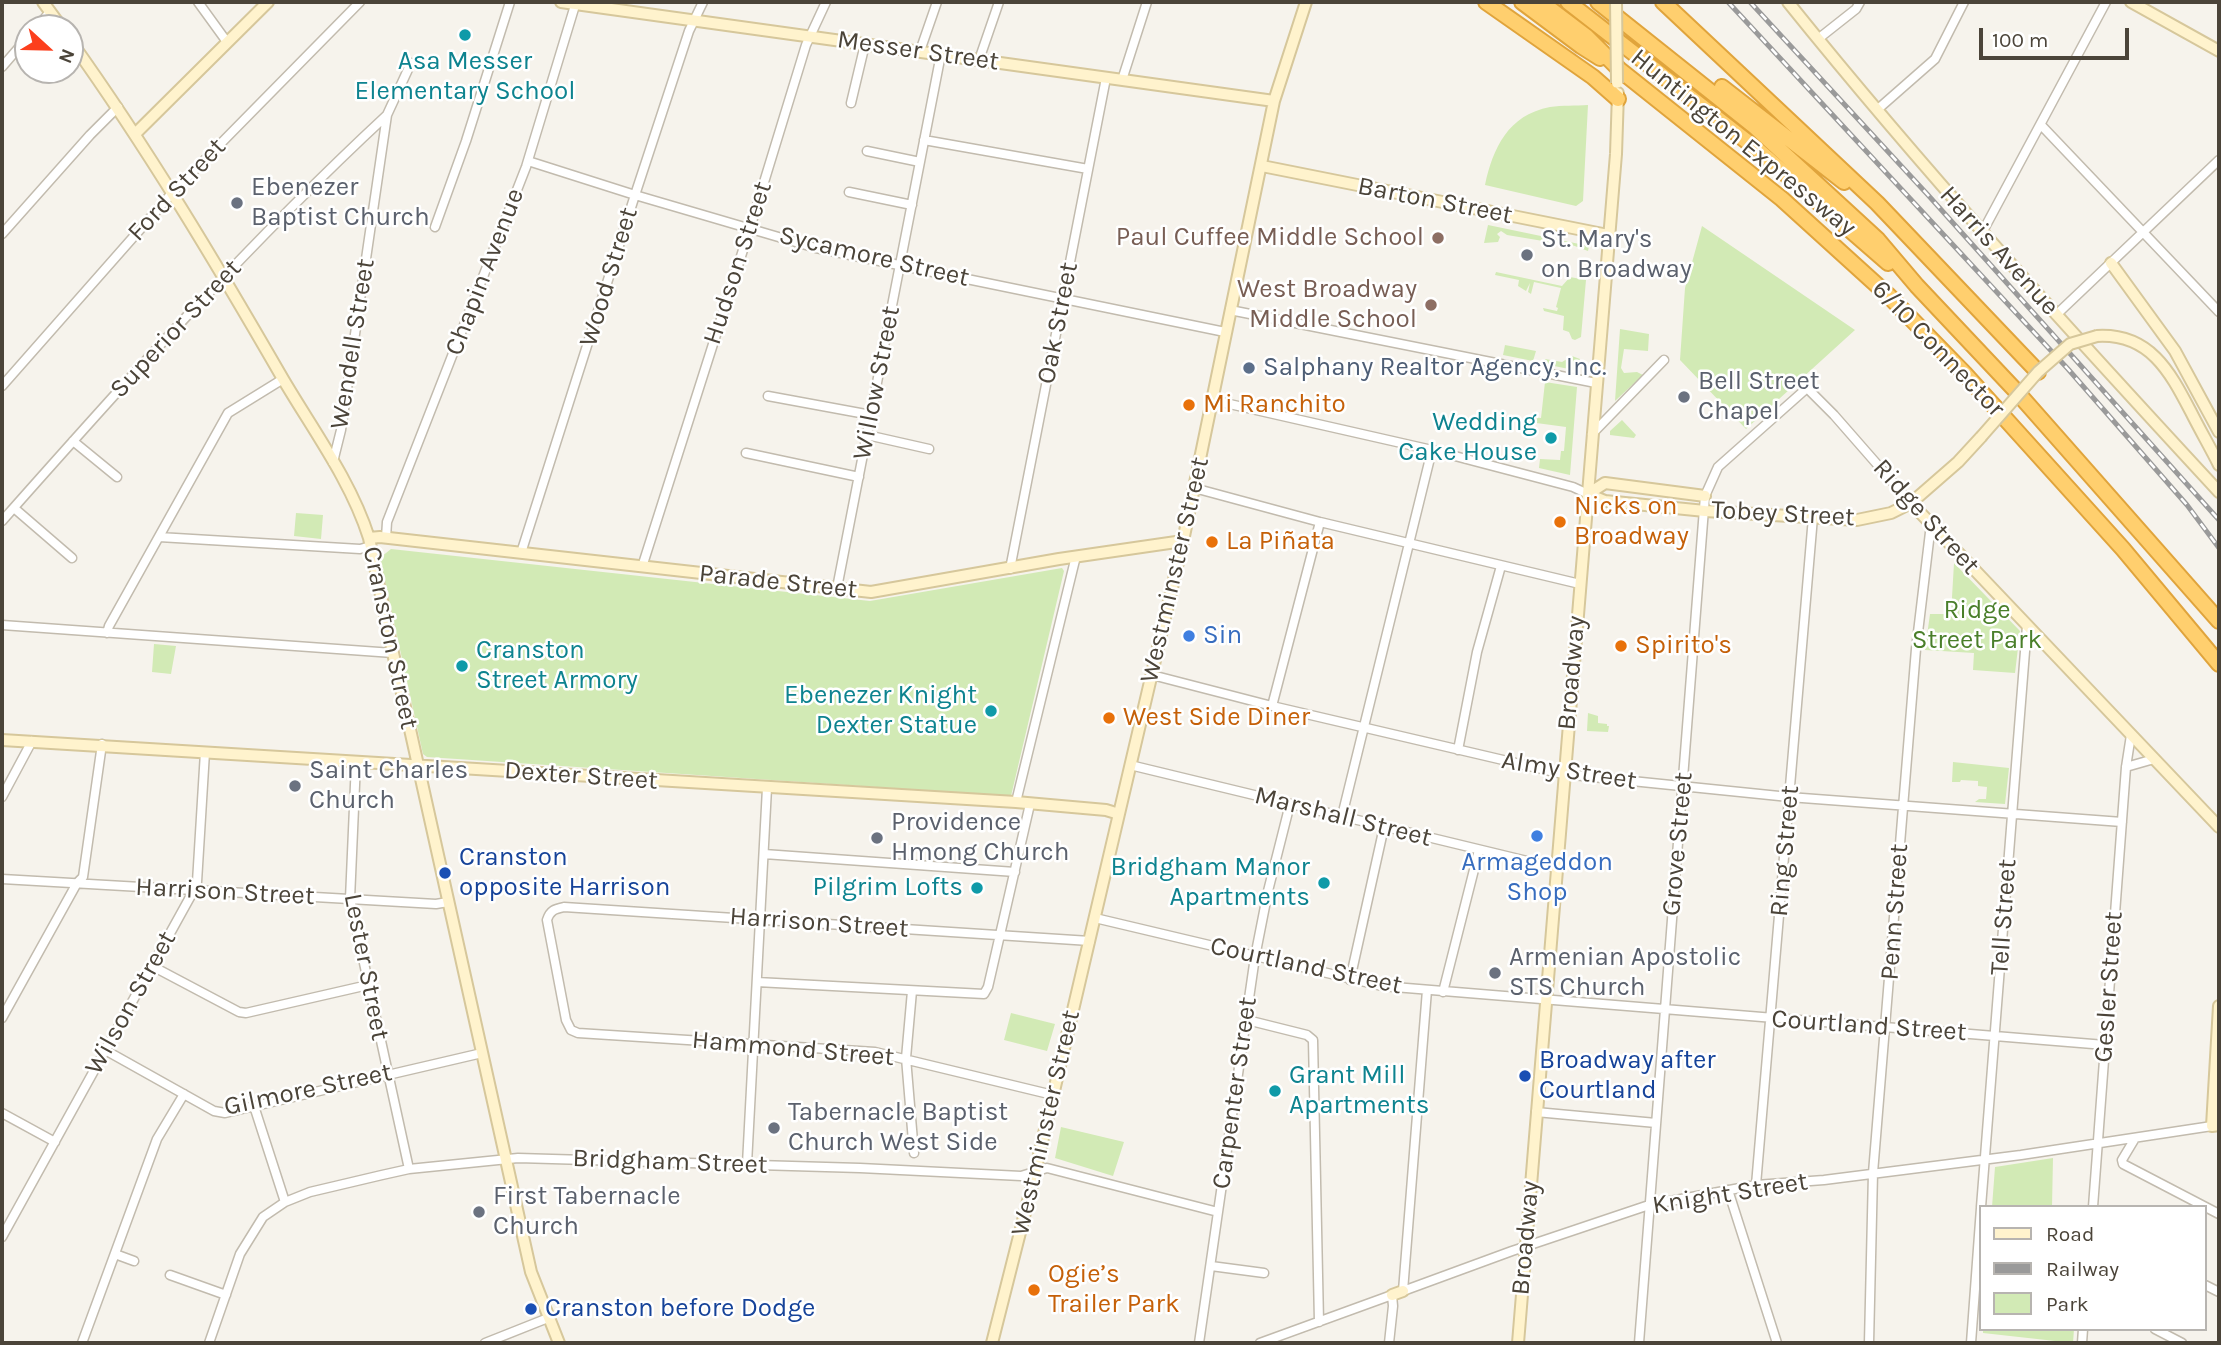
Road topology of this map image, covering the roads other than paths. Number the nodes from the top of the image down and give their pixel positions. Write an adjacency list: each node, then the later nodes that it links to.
1 (43, 2): 26 (main road)
2 (198, 2): 31 (street)
3 (268, 2): 31 (main road)
4 (360, 2): 59 (street, Ford Street)
5 (510, 2): 64 (street)
6 (561, 2): 25 (main road, Messer Street)
7 (703, 2): 27 (street, Wood Street)
8 (826, 2): 29 (street, Hudson Street)
9 (937, 2): 33 (street)
10 (999, 2): 38 (street)
11 (1147, 2): 43 (street)
12 (1306, 2): 45 (main road, Westminster Street)
13 (1486, 2): 44 (highway)
14 (1521, 2): 41 (highway)
15 (1541, 2): 41 (highway, Huntington Expressway)
16 (1568, 2): 73 (highway, Huntington Expressway)
17 (1598, 2): 28 (highway)
18 (1616, 2): 41 (main road, Broadway, bridge)
19 (1663, 2): 63 (highway)
20 (1788, 2): 30 (main road, Harris Avenue)
21 (1860, 2): 30 (street)
22 (1964, 2): 48 (street)
23 (2106, 2): 50 (street)
24 (2131, 2): 34 (main road)
25 (576, 3): 27 (main road, Messer Street); 55 (street, Chapin Avenue)
26 (50, 12)
27 (694, 20): 29 (main road, Messer Street); 61 (street, Wood Street)
28 (1640, 34): 63 (highway); 73 (highway)
29 (809, 36): 32 (main road, Messer Street); 65 (street, Hudson Street)
30 (1818, 39): 48 (main road, Harris Avenue)
31 (227, 42): 51 (main road)
32 (864, 44): 33 (main road, Messer Street); 46 (street)
33 (919, 51): 36 (main road, Messer Street)
34 (2219, 51)
35 (14, 53): 40 (street)
36 (941, 54): 38 (main road, Messer Street); 52 (street, Willow Street)
37 (84, 60): 47 (main road, Cranston Street)
38 (979, 60): 42 (main road, Messer Street)
39 (411, 63): 49 (street, Wendell Street)
40 (2, 67)
41 (1619, 76): 44 (main road, Broadway); 128 (highway, 6/10 Connector)
42 (1105, 78): 43 (main road, Messer Street); 58 (street, Oak Street)
43 (1122, 80): 45 (main road, Messer Street)
44 (1618, 99): 69 (main road, Broadway)
45 (1274, 101): 57 (main road, Westminster Street)
46 (851, 103)
47 (118, 107): 51 (main road, Cranston Street); 68 (street)
48 (1878, 108): 66 (main road, Harris Avenue)
49 (387, 115): 72 (street, Superior Street); 95 (street, Wendell Street)
50 (2041, 125): 66 (street); 67 (street)
51 (136, 133): 59 (main road, Cranston Street)
52 (924, 140): 56 (street, Willow Street); 58 (street)
53 (867, 150): 56 (street)
54 (2219, 160): 67 (street)
55 (528, 161): 61 (street, Sycamore Street); 111 (street, Chapin Avenue)
56 (920, 162): 62 (street, Willow Street)
57 (1262, 166): 69 (main road, Barton Street); 75 (main road, Westminster Street)
58 (1088, 169): 74 (street, Oak Street)
59 (173, 192): 72 (main road, Cranston Street); 83 (street, Ford Street)
60 (849, 192): 62 (street)
61 (635, 195): 65 (street, Sycamore Street); 115 (street, Wood Street)
62 (912, 205): 71 (street, Willow Street)
63 (1898, 224): 80 (highway)
64 (435, 228)
65 (750, 228): 71 (street, Sycamore Street); 119 (street, Hudson Street)
66 (1983, 231): 77 (main road, Harris Avenue)
67 (2143, 233): 70 (street); 76 (street)
68 (2, 234)
69 (1608, 235): 82 (main road, Broadway)
70 (2111, 262): 77 (street); 88 (main road)
71 (900, 264): 74 (street, Sycamore Street); 87 (street, Willow Street)
72 (224, 275): 81 (main road, Cranston Street); 91 (street, Superior Street)
73 (1916, 286): 123 (highway, 6/10 Connector)
74 (1063, 297): 78 (street, Sycamore Street); 120 (street, Oak Street)
75 (1230, 310): 78 (main road, Westminster Street); 82 (street)
76 (2219, 312)
77 (2056, 315): 100 (main road, Harris Avenue)
78 (1225, 332): 86 (main road, Westminster Street)
79 (1664, 360): 89 (street)
80 (2038, 372): 96 (main road, Tobey Street, bridge); 103 (main road, Tobey Street, bridge)
81 (283, 379): 95 (main road, Cranston Street); 110 (street)
82 (1596, 383): 89 (main road, Broadway)
83 (2, 386)
84 (1807, 388): 102 (street, Grove Street); 103 (street, Ridge Street)
85 (768, 396): 87 (street)
86 (1212, 400): 93 (street, Tobey Street); 99 (main road, Westminster Street)
87 (871, 415): 90 (street, Willow Street)
88 (2219, 432)
89 (1592, 434): 101 (main road, Broadway)
90 (867, 435): 92 (street); 98 (street, Willow Street)
91 (73, 441): 97 (street); 104 (street, Superior Street)
92 (929, 449)
93 (1432, 450): 101 (street, Tobey Street); 114 (street)
94 (746, 453): 98 (street)
95 (332, 462): 113 (main road, Cranston Street)
96 (2219, 465)
97 (117, 477)
98 (859, 477): 122 (street, Willow Street)
99 (1194, 488): 108 (street); 112 (main road, Westminster Street)
100 (2219, 492)
101 (1588, 494): 102 (main road, Tobey Street); 105 (main road, Tobey Street); 121 (main road, Broadway)
102 (1705, 496): 105 (street, Grove Street)
103 (1912, 503): 106 (main road, Tobey Street); 109 (main road, Ridge Street)
104 (14, 508): 107 (street, Superior Street); 117 (street)
105 (1705, 510): 106 (main road, Tobey Street); 144 (street, Grove Street)
106 (1813, 517): 147 (street, Ring Street)
107 (2, 521)
108 (1320, 522): 114 (street); 130 (street)
109 (1931, 524): 125 (main road, Ridge Street); 151 (street, Penn Street)
110 (159, 537): 113 (street, Parade Street); 126 (street)
111 (386, 538): 113 (main road, Parade Street); 115 (main road, Parade Street)
112 (1184, 541): 116 (main road, Parade Street); 129 (main road, Westminster Street)
113 (370, 542): 127 (main road, Cranston Street)
114 (1409, 542): 118 (street); 131 (street)
115 (521, 553): 119 (main road, Parade Street)
116 (1076, 556): 120 (main road, Parade Street); 148 (street)
117 (72, 558)
118 (1501, 566): 121 (street); 136 (street)
119 (642, 567): 122 (main road, Parade Street)
120 (1010, 569): 122 (main road, Parade Street)
121 (1580, 583): 143 (main road, Broadway)
122 (837, 588)
123 (2219, 621)
124 (2, 625): 126 (street)
125 (2027, 626): 132 (main road, Ridge Street); 152 (street, Tell Street)
126 (107, 633): 127 (street)
127 (393, 653): 141 (main road, Cranston Street)
128 (2219, 664)
129 (1152, 675): 130 (street, Almy Street); 140 (main road, Westminster Street)
130 (1272, 706): 131 (street, Almy Street)
131 (1364, 726): 136 (street, Almy Street); 154 (street)
132 (2132, 735): 138 (main road, Ridge Street); 142 (street, Gesler Street)
133 (2, 740): 134 (main road, Dexter Street)
134 (32, 741): 135 (main road, Dexter Street); 146 (street)
135 (102, 744): 137 (main road, Dexter Street); 163 (street)
136 (1458, 750): 143 (street, Almy Street)
137 (205, 752): 139 (main road, Dexter Street); 164 (street, Wilson Street)
138 (2154, 759): 142 (street); 157 (main road, Ridge Street)
139 (356, 762): 141 (main road, Dexter Street); 165 (street, Lester Street)
140 (1130, 765): 150 (street, Marshall Street); 153 (main road, Westminster Street)
141 (419, 766): 145 (main road, Dexter Street); 166 (main road, Cranston Street)
142 (2126, 767): 155 (street, Gesler Street)
143 (1563, 775): 144 (street, Almy Street); 160 (main road, Broadway)
144 (1683, 787): 147 (street, Almy Street); 181 (street, Grove Street)
145 (767, 788): 148 (main road, Dexter Street); 159 (street)
146 (2, 797)
147 (1789, 797): 151 (street, Almy Street); 183 (street, Ring Street)
148 (1016, 802): 149 (main road, Dexter Street)
149 (1030, 804): 153 (main road, Dexter Street); 161 (street)
150 (1290, 804): 154 (street, Marshall Street); 171 (street, Carpenter Street)
151 (1903, 806): 152 (street, Almy Street); 185 (street, Penn Street)
152 (2012, 813): 155 (street, Almy Street); 187 (street, Tell Street)
153 (1119, 814): 167 (main road, Westminster Street)
154 (1342, 816): 156 (street, Marshall Street)
155 (2122, 822): 189 (street, Gesler Street)
156 (1384, 827): 158 (street, Marshall Street); 173 (street)
157 (2219, 827)
158 (1479, 850): 160 (street, Marshall Street); 178 (street)
159 (764, 854): 161 (street); 168 (street)
160 (1556, 868): 179 (main road, Broadway)
161 (1015, 872): 169 (street)
162 (2, 879): 163 (street, Harrison Street)
163 (77, 883): 164 (street, Harrison Street); 182 (street)
164 (194, 890): 165 (street, Harrison Street); 172 (street, Wilson Street)
165 (349, 899): 166 (street, Harrison Street); 175 (street, Lester Street)
166 (448, 902): 191 (main road, Cranston Street)
167 (1095, 918): 170 (main road, Westminster Street); 171 (street, Courtland Street)
168 (761, 919): 169 (street, Harrison Street); 174 (street); 186 (street, Harrison Street)
169 (1000, 935): 170 (street, Harrison Street); 177 (street)
170 (1090, 941): 195 (main road, Westminster Street)
171 (1255, 957): 173 (street, Courtland Street); 184 (street, Carpenter Street)
172 (152, 965): 175 (street); 190 (street, Wilson Street)
173 (1350, 980): 176 (street, Courtland Street)
174 (757, 982): 177 (street); 188 (street)
175 (368, 985): 193 (street, Lester Street)
176 (1427, 990): 178 (street, Courtland Street); 227 (street)
177 (912, 991): 192 (street)
178 (1443, 992): 179 (street, Courtland Street)
179 (1545, 1001): 181 (street, Courtland Street); 197 (main road, Broadway)
180 (2219, 1006): 200 (main road)
181 (1665, 1011): 183 (street, Courtland Street); 199 (street, Grove Street)
182 (2, 1018)
183 (1770, 1019): 185 (street, Courtland Street); 211 (street, Ring Street)
184 (1247, 1020): 218 (street, Carpenter Street); 230 (street)
185 (1886, 1027): 187 (street, Courtland Street); 210 (street, Penn Street)
186 (571, 1030): 188 (street, Hammond Street)
187 (1995, 1037): 189 (street, Courtland Street); 206 (street, Tell Street)
188 (754, 1043): 192 (street, Hammond Street); 207 (street)
189 (2105, 1045): 203 (street, Gesler Street)
190 (105, 1050): 194 (street, Gilmore Street); 202 (street, Wilson Street)
191 (482, 1054): 193 (street, Gilmore Street); 205 (main road, Cranston Street)
192 (906, 1058): 195 (street, Hammond Street); 204 (street)
193 (388, 1074): 196 (street, Gilmore Street); 208 (street, Lester Street)
194 (184, 1094): 196 (street, Gilmore Street); 222 (street)
195 (1053, 1095): 209 (main road, Westminster Street)
196 (254, 1106): 213 (street)
197 (1536, 1112): 199 (street); 221 (main road, Broadway)
198 (2, 1113): 202 (street)
199 (1656, 1123): 214 (street, Grove Street)
200 (2216, 1126): 201 (street, Knight Street)
201 (2133, 1140): 203 (street, Knight Street); 217 (street)
202 (55, 1142): 220 (street, Wilson Street)
203 (2098, 1144): 206 (street, Knight Street); 216 (street, Gesler Street)
204 (914, 1153)
205 (507, 1159): 207 (street, Bridgham Street); 208 (street, Bridgham Street); 229 (main road, Cranston Street)
206 (1985, 1159): 210 (street, Knight Street); 215 (street, Tell Street)
207 (747, 1164): 209 (street, Bridgham Street)
208 (409, 1169): 213 (street, Bridgham Street)
209 (1034, 1173): 218 (street, Bridgham Street); 236 (main road, Westminster Street)
210 (1874, 1173): 211 (street, Knight Street); 243 (street, Penn Street)
211 (1756, 1185): 212 (street, Knight Street)
212 (1728, 1190): 214 (street, Knight Street); 242 (street)
213 (285, 1202): 228 (street, Bridgham Street)
214 (1649, 1205): 221 (street, Knight Street); 241 (street, Grove Street)
215 (1981, 1205)
216 (2093, 1205)
217 (2197, 1205)
218 (1218, 1212): 224 (street, Carpenter Street)
219 (1980, 1221): 244 (street, Tell Street)
220 (2, 1237)
221 (1526, 1246): 227 (street, Knight Street); 240 (main road, Broadway)
222 (115, 1254): 223 (street); 232 (street)
223 (134, 1261)
224 (1211, 1266): 225 (street); 237 (street, Carpenter Street)
225 (1264, 1273)
226 (170, 1275): 228 (street)
227 (1397, 1293): 230 (street, Knight Street); 239 (street)
228 (226, 1295): 233 (street, Bridgham Street)
229 (548, 1318): 234 (street); 235 (main road, Cranston Street)
230 (1319, 1322): 238 (street, Knight Street)
231 (2159, 1331): 245 (street)
232 (82, 1343)
233 (209, 1343)
234 (485, 1343)
235 (559, 1343)
236 (992, 1343)
237 (1199, 1343)
238 (1260, 1343)
239 (1389, 1343)
240 (1518, 1343)
241 (1639, 1343)
242 (1777, 1343)
243 (1870, 1343)
244 (1971, 1343)
245 (2182, 1343)

